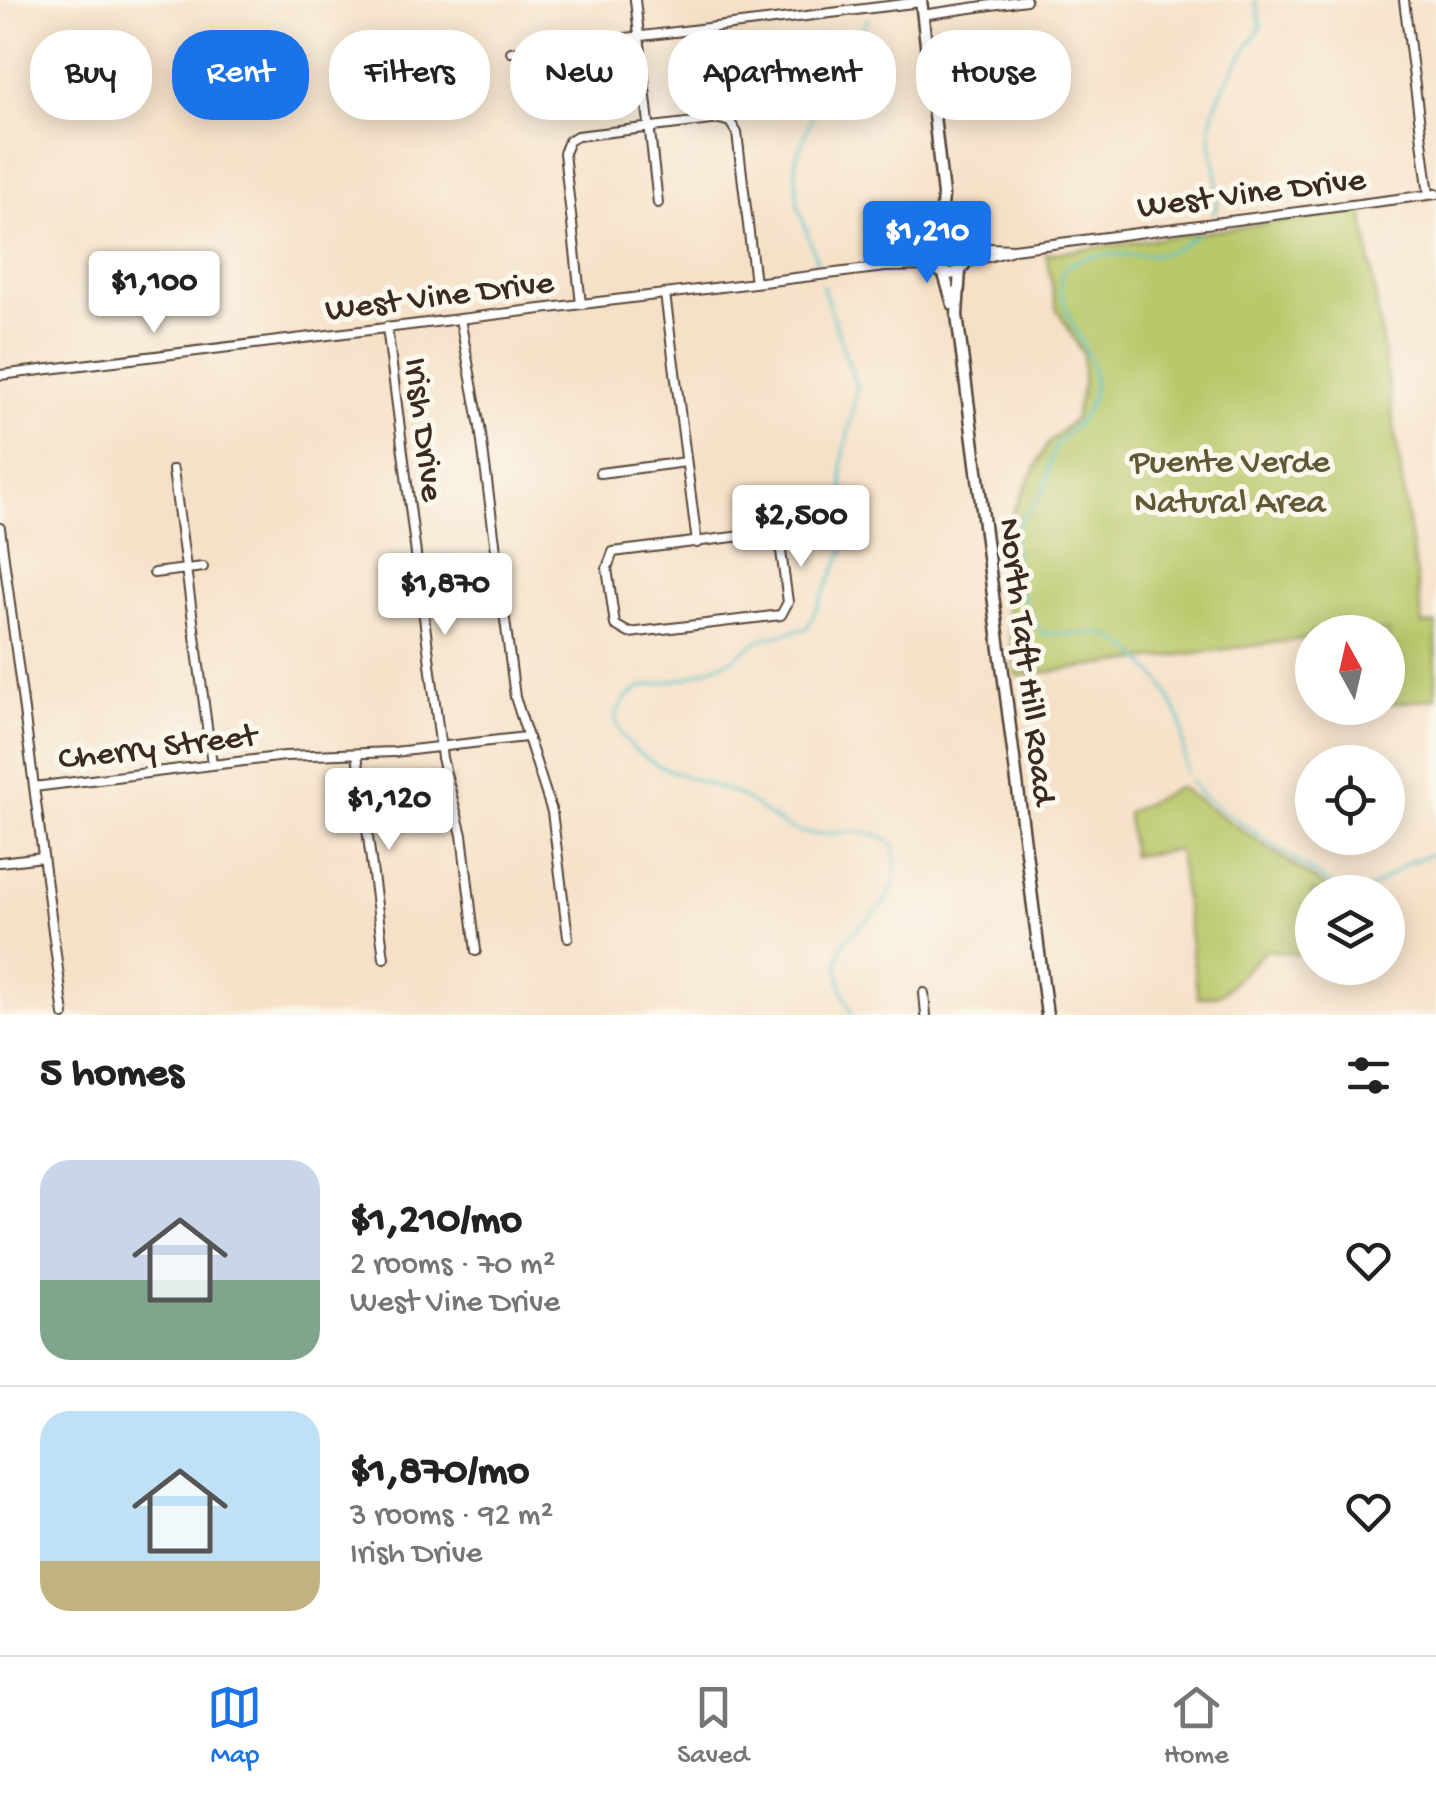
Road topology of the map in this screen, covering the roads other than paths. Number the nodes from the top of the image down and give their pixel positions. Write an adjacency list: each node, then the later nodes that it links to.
1 (635, 0): 6 (street)
2 (1026, 0): 5 (street)
3 (1404, 0): 10 (street)
4 (921, 1): 5 (main road); 7 (street)
5 (922, 15): 11 (main road)
6 (639, 30)
7 (648, 36)
8 (648, 110): 9 (street)
9 (650, 128): 12 (street); 19 (street); 21 (street)
10 (1432, 194): 15 (street, West Vine Drive)
11 (942, 195): 13 (main road); 14 (main road)
12 (658, 203)
13 (959, 243): 14 (main road, West Vine Drive); 15 (street, West Vine Drive); 16 (main road)
14 (936, 247): 17 (street, West Vine Drive); 18 (main road)
15 (1014, 249): 16 (street, West Vine Drive)
16 (963, 266): 18 (main road, West Vine Drive); 22 (main road, North Taft Hill Road)
17 (885, 267): 18 (street, West Vine Drive); 19 (street, West Vine Drive)
18 (939, 270): 22 (main road, North Taft Hill Road)
19 (755, 283): 20 (street, West Vine Drive)
20 (665, 294): 21 (street, West Vine Drive); 26 (street)
21 (581, 304): 23 (street, West Vine Drive)
22 (958, 314): 47 (main road, North Taft Hill Road)
23 (460, 318): 24 (street, West Vine Drive); 34 (street)
24 (387, 327): 25 (street, West Vine Drive); 35 (street, Irish Drive)
25 (0, 375)
26 (686, 462): 28 (street); 30 (street)
27 (174, 470): 32 (street)
28 (600, 474)
29 (0, 528): 38 (street)
30 (696, 542): 30 (street)
31 (203, 566): 32 (street)
32 (186, 569): 33 (street); 37 (street)
33 (154, 573)
34 (526, 737): 35 (street, Cherry Street); 41 (street)
35 (441, 748): 36 (street, Cherry Street); 42 (street, Irish Drive)
36 (357, 754): 37 (street, Cherry Street); 43 (street)
37 (212, 764): 38 (street, Cherry Street)
38 (34, 786): 39 (street)
39 (43, 856): 40 (street); 45 (street)
40 (0, 862)
41 (568, 937)
42 (476, 951)
43 (384, 958)
44 (924, 993): 46 (street)
45 (64, 1015)
46 (926, 1015)
47 (1047, 1015)

